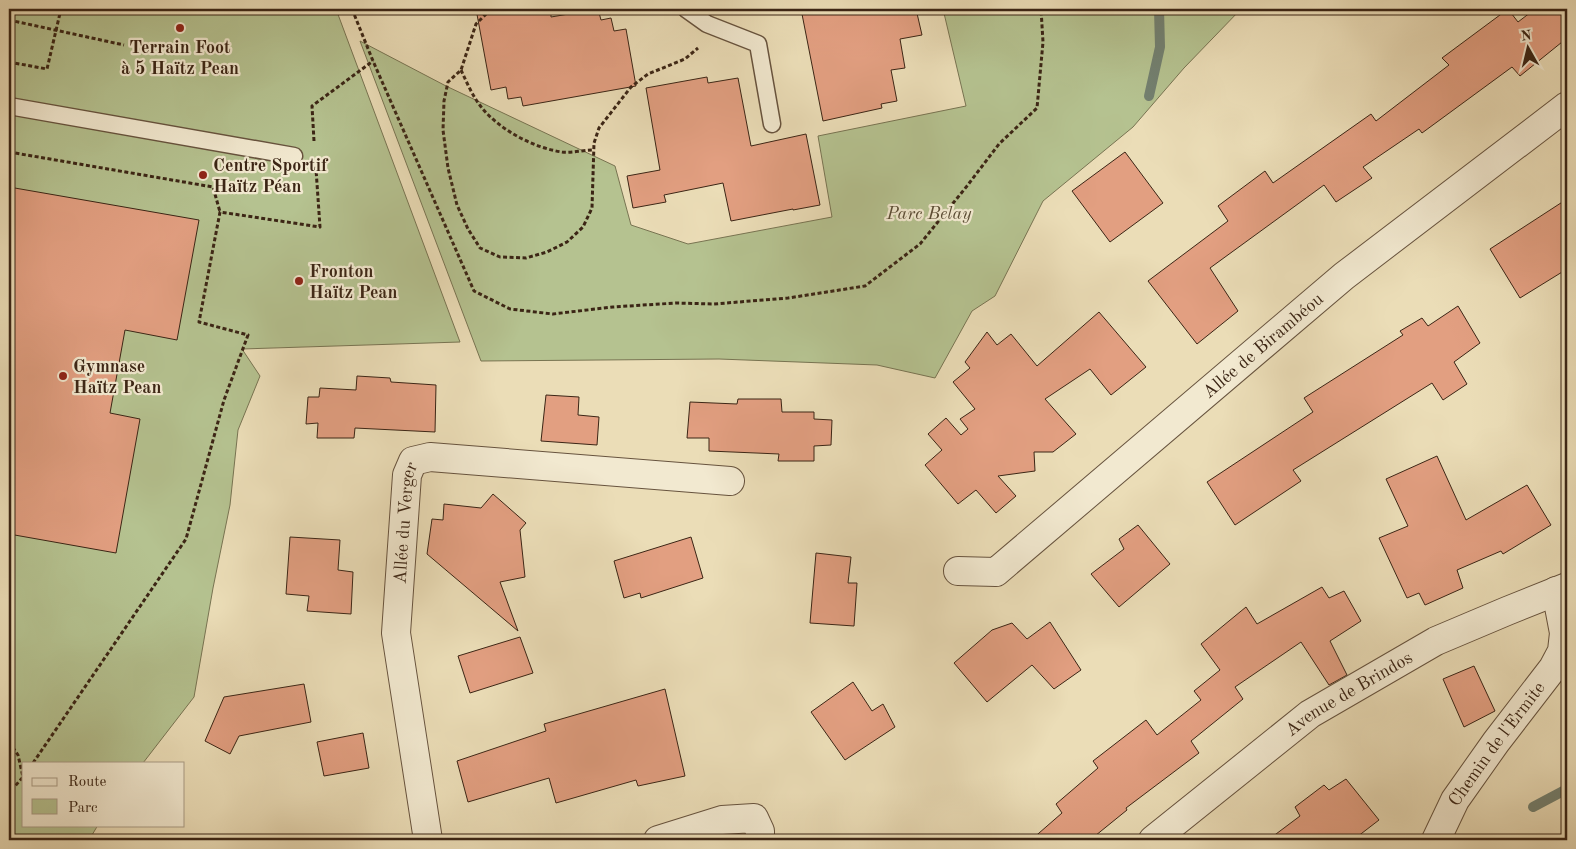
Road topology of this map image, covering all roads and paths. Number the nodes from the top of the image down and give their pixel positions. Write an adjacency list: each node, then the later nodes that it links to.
1 (61, 9): 7 (path)
2 (352, 9): 10 (path)
3 (490, 9): 13 (path)
4 (686, 9): 16 (lane)
5 (1040, 9): 10 (path)
6 (9, 20): 7 (path)
7 (56, 30): 8 (path); 11 (path)
8 (124, 45)
9 (698, 48): 18 (path)
10 (373, 61): 17 (path)
11 (9, 62): 12 (path)
12 (9, 67)
13 (461, 70): 18 (path); 18 (path)
14 (9, 106): 20 (lane)
15 (1567, 106): 24 (street, Allée de Birambéou)
16 (772, 124)
17 (314, 143)
18 (593, 150)
19 (9, 152): 22 (path)
20 (294, 156)
21 (316, 162): 22 (path)
22 (220, 212): 27 (path)
23 (730, 481): 31 (street, Allée du Verger)
24 (958, 572)
25 (1562, 589): 34 (street, Avenue de Brindos); 35 (street, Chemin de l'Ermite)
26 (9, 742): 28 (path)
27 (34, 762)
28 (22, 773)
29 (22, 778): 30 (path)
30 (9, 793)
31 (428, 840)
32 (658, 840): 33 (street)
33 (760, 840)
34 (1153, 840)
35 (1436, 840)

